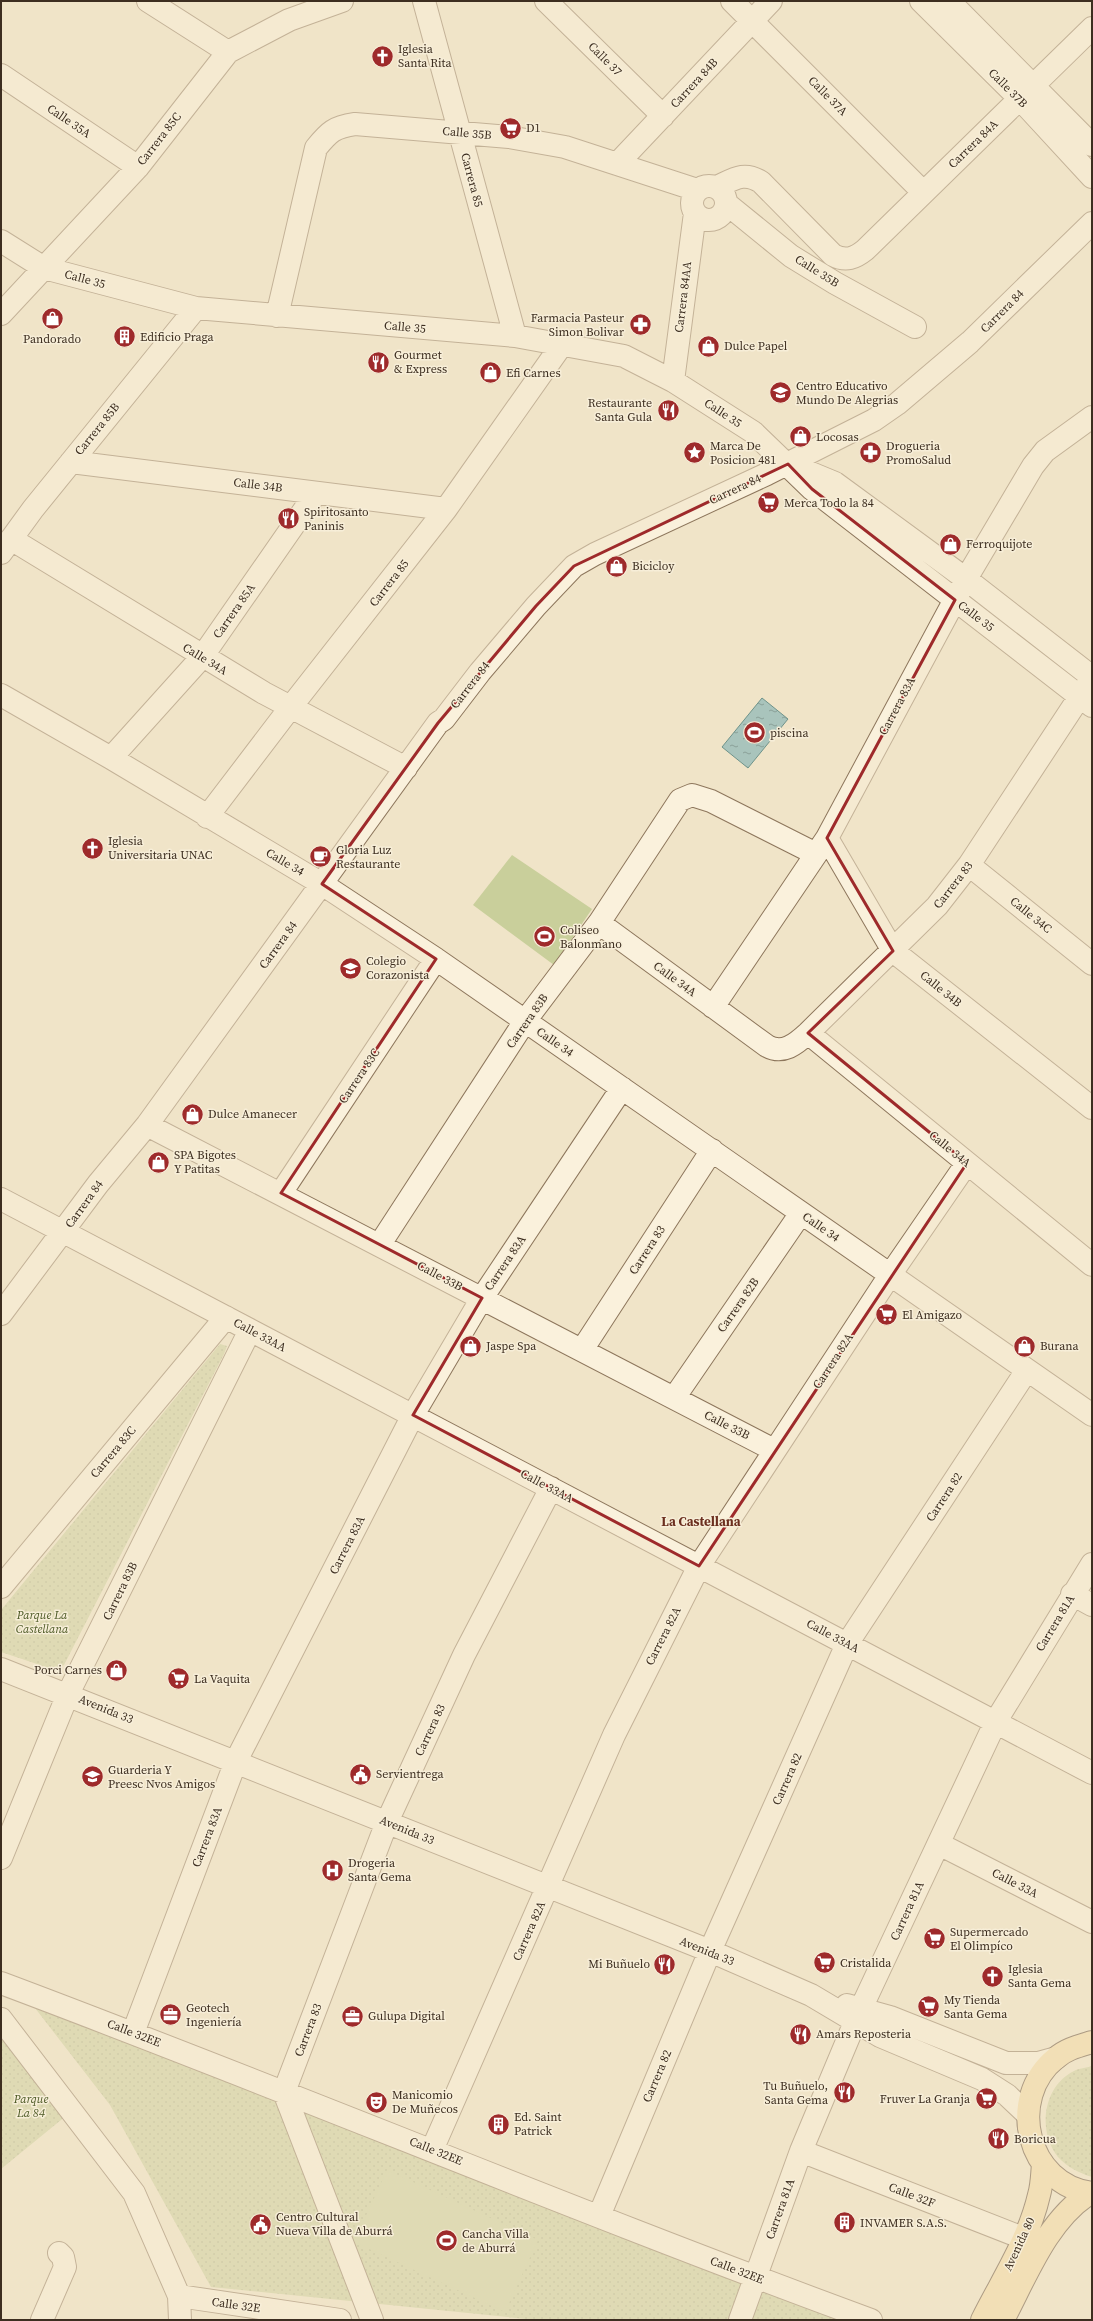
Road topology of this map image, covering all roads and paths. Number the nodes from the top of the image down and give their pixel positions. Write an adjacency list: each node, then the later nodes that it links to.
1 (148, 1): 11 (street)
2 (342, 1): 11 (street, Carrera 85C)
3 (424, 1): 15 (street, Carrera 85)
4 (546, 1): 14 (street, Calle 37)
5 (732, 1): 9 (street, Calle 37A)
6 (771, 1): 9 (street, Carrera 84B)
7 (921, 1): 13 (street, Calle 37B)
8 (949, 1): 13 (street, Calle 37B)
9 (752, 21): 14 (street, Carrera 84B); 20 (street, Calle 37A)
10 (1092, 28): 13 (street, Carrera 84A)
11 (228, 52): 18 (street, Carrera 85C)
12 (1, 75): 18 (street, Calle 35A)
13 (1026, 92): 16 (street, Calle 37B); 19 (street, Calle 37B); 20 (street, Carrera 84A)
14 (663, 116): 17 (street, Carrera 84B)
15 (459, 133): 17 (street, Calle 35B); 28 (street, Calle 35B); 30 (street, Carrera 85)
16 (1092, 145)
17 (617, 164): 21 (street, Calle 35B)
18 (138, 167): 25 (street, Carrera 85C)
19 (1092, 177)
20 (923, 192): 21 (street, Carrera 84A)
21 (714, 194): 22 (street); 22 (street); 29 (street, Calle 35B)
22 (695, 213): 32 (street, Carrera 84AA)
23 (1092, 224): 35 (street, Carrera 84)
24 (1, 241): 25 (street, Calle 35)
25 (44, 268): 26 (street, Calle 35); 27 (street, Carrera 85C)
26 (196, 308): 28 (street, Calle 35); 34 (street, Carrera 85B)
27 (1, 314)
28 (277, 316): 30 (street, Calle 35)
29 (915, 327)
30 (515, 336): 31 (street, Calle 35)
31 (563, 343): 32 (street, Calle 35); 37 (street, Carrera 85)
32 (673, 381): 35 (street, Calle 35)
33 (1092, 417): 39 (street, Carrera 83A)
34 (70, 462): 36 (street, Calle 34B); 38 (street, Carrera 85B)
35 (788, 464): 39 (street, Calle 35); 40 (street, Calle 35); 47 (street, Carrera 84)
36 (316, 493): 37 (street, Calle 34B); 41 (street, Carrera 85A)
37 (446, 509): 45 (street, Carrera 85)
38 (6, 546): 41 (street, Calle 34A)
39 (966, 579): 40 (street, Carrera 83A); 42 (street, Calle 35)
40 (955, 600): 44 (street, Calle 35); 49 (street, Carrera 83A)
41 (202, 657): 45 (street, Calle 34A); 46 (street, Carrera 85A)
42 (1092, 678): 44 (street, Carrera 83)
43 (1, 695): 46 (street, Calle 34)
44 (1086, 701): 50 (street, Carrera 83)
45 (290, 708): 47 (street, Calle 34A); 48 (street, Carrera 85)
46 (111, 758): 48 (street, Calle 34)
47 (406, 768): 51 (street, Carrera 84)
48 (207, 816): 51 (street, Calle 34)
49 (821, 846): 52 (street, Carrera 83B); 53 (street, Calle 34B); 56 (street, Carrera 83A)
50 (969, 865): 53 (street, Carrera 83); 55 (street, Calle 34C)
51 (322, 884): 54 (street, Calle 34); 62 (street, Carrera 84)
52 (599, 923): 56 (street, Calle 34A); 57 (street, Carrera 83B)
53 (893, 951): 58 (street, Carrera 83); 61 (street, Calle 34B)
54 (436, 959): 57 (street, Calle 34); 65 (street, Carrera 83C)
55 (1092, 964)
56 (713, 1007): 59 (street, Calle 34A)
57 (525, 1021): 60 (street, Calle 34); 69 (street, Carrera 83B)
58 (808, 1033): 59 (street, Carrera 83); 64 (street, Calle 34A)
59 (771, 1048)
60 (622, 1088): 63 (street, Calle 34); 72 (street, Carrera 83A)
61 (1092, 1108)
62 (147, 1125): 65 (street, Calle 33B); 68 (street, Carrera 84)
63 (712, 1150): 67 (street, Calle 34); 76 (street, Carrera 83)
64 (967, 1163): 70 (street, Calle 34A); 71 (street, Carrera 82A)
65 (281, 1193): 69 (street, Calle 33B)
66 (1, 1199): 68 (street, Calle 33AA)
67 (801, 1213): 71 (street, Calle 34); 78 (street, Carrera 82B)
68 (64, 1233): 73 (street, Carrera 84); 74 (street, Calle 33AA)
69 (380, 1244): 72 (street, Calle 33B)
70 (1092, 1265)
71 (890, 1275): 77 (street, Calle 34); 81 (street, Carrera 82A)
72 (482, 1298): 76 (street, Calle 33B); 79 (street, Carrera 83A)
73 (1, 1314)
74 (226, 1317): 75 (street, Calle 33AA); 85 (street, Carrera 83C)
75 (250, 1330): 79 (street, Calle 33AA); 90 (street, Carrera 83B)
76 (582, 1350): 78 (street, Calle 33B)
77 (1027, 1370): 80 (street, Calle 34); 88 (street, Carrera 82)
78 (674, 1398): 81 (street, Calle 33B)
79 (413, 1415): 82 (street, Calle 33AA); 92 (street, Carrera 83A)
80 (1092, 1415)
81 (774, 1450): 84 (street, Carrera 82A)
82 (550, 1488): 84 (street, Calle 33AA); 94 (street, Carrera 83)
83 (1092, 1564): 86 (street, Carrera 81A)
84 (699, 1566): 88 (street, Calle 33AA); 97 (street, Carrera 82A)
85 (1, 1587)
86 (1072, 1594): 87 (street); 91 (street, Carrera 81A)
87 (1092, 1605)
88 (847, 1644): 91 (street, Calle 33AA); 99 (street, Carrera 82)
89 (1, 1669): 90 (street, Avenida 33)
90 (68, 1694): 92 (street, Avenida 33); 96 (street, Carrera 83B)
91 (996, 1721): 93 (street, Calle 33AA); 95 (street, Carrera 81A)
92 (236, 1761): 94 (street, Avenida 33); 103 (street, Carrera 83A)
93 (1092, 1773)
94 (387, 1822): 97 (street, Avenida 33); 106 (street, Carrera 83)
95 (939, 1844): 98 (street, Calle 33A); 101 (street, Carrera 81A)
96 (1, 1858)
97 (548, 1887): 99 (street, Avenida 33); 108 (street, Carrera 82A)
98 (1092, 1922)
99 (710, 1952): 101 (street, Avenida 33); 112 (street, Carrera 82)
100 (1, 1983): 103 (street, Calle 32EE)
101 (858, 2015): 105 (street, Avenida 33); 107 (street, Avenida 33); 109 (street, Carrera 81A)
102 (1, 2019): 116 (street)
103 (133, 2033): 106 (street, Calle 32EE)
104 (1092, 2042): 105 (main road)
105 (1056, 2058): 107 (main road)
106 (284, 2092): 108 (street, Calle 32EE); 120 (street)
107 (1027, 2114): 110 (main road)
108 (432, 2150): 112 (street, Calle 32EE)
109 (801, 2151): 113 (street, Calle 32F); 115 (street, Carrera 81A)
110 (1043, 2164): 111 (main road); 113 (main road, Avenida 80)
111 (1091, 2193): 124 (main road, Avenida 80)
112 (599, 2216): 115 (street, Calle 32EE)
113 (1023, 2238): 123 (main road, Avenida 80)
114 (58, 2253): 117 (street)
115 (756, 2278): 121 (street, Carrera 81A); 122 (street, Calle 32EE)
116 (179, 2296): 118 (street); 119 (street, Calle 32E)
117 (42, 2320)
118 (180, 2320)
119 (340, 2320)
120 (372, 2320)
121 (740, 2320)
122 (871, 2320)
123 (982, 2320)
124 (1003, 2320)

